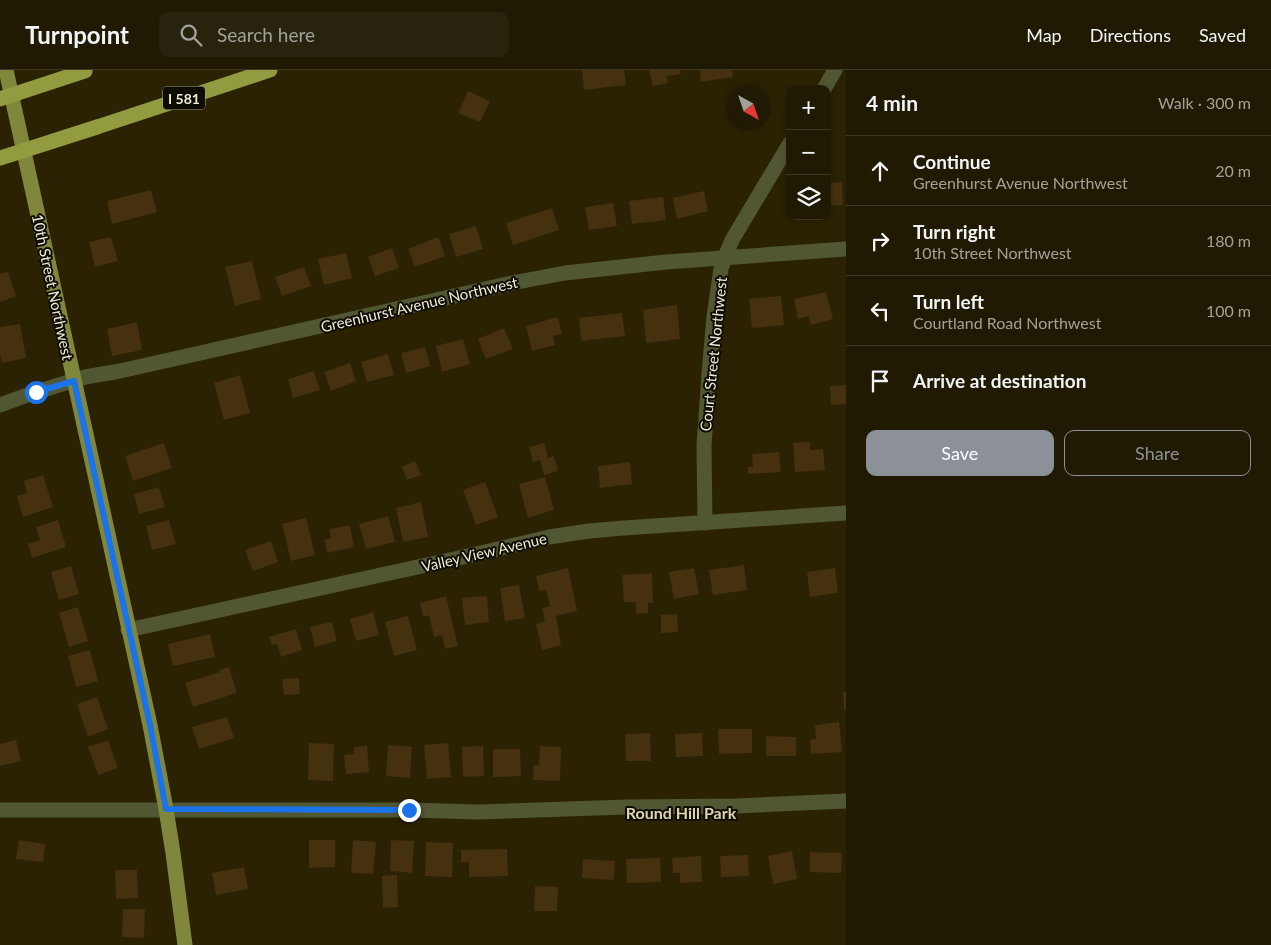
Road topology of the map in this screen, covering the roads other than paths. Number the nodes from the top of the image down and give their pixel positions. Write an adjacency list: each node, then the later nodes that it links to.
1 (6, 70): 11 (main road, 10th Street Northwest)
2 (270, 70): 8 (highway, I 581, bridge)
3 (835, 70): 5 (street)
4 (87, 71): 6 (highway, bridge)
5 (826, 85)
6 (0, 98)
7 (786, 150): 10 (street, Court Street Northwest)
8 (0, 158)
9 (846, 249): 10 (street, Greenhurst Avenue Northwest)
10 (725, 257): 11 (street, Greenhurst Avenue Northwest); 14 (street, Court Street Northwest)
11 (74, 381): 12 (street, Greenhurst Avenue Northwest); 15 (main road, 10th Street Northwest)
12 (0, 405)
13 (846, 513): 14 (street, Valley View Avenue)
14 (705, 523): 15 (street, Valley View Avenue)
15 (128, 630): 17 (main road, 10th Street Northwest)
16 (846, 801): 17 (street)
17 (166, 809): 18 (street); 19 (main road, 10th Street Northwest)
18 (0, 810)
19 (185, 945)

